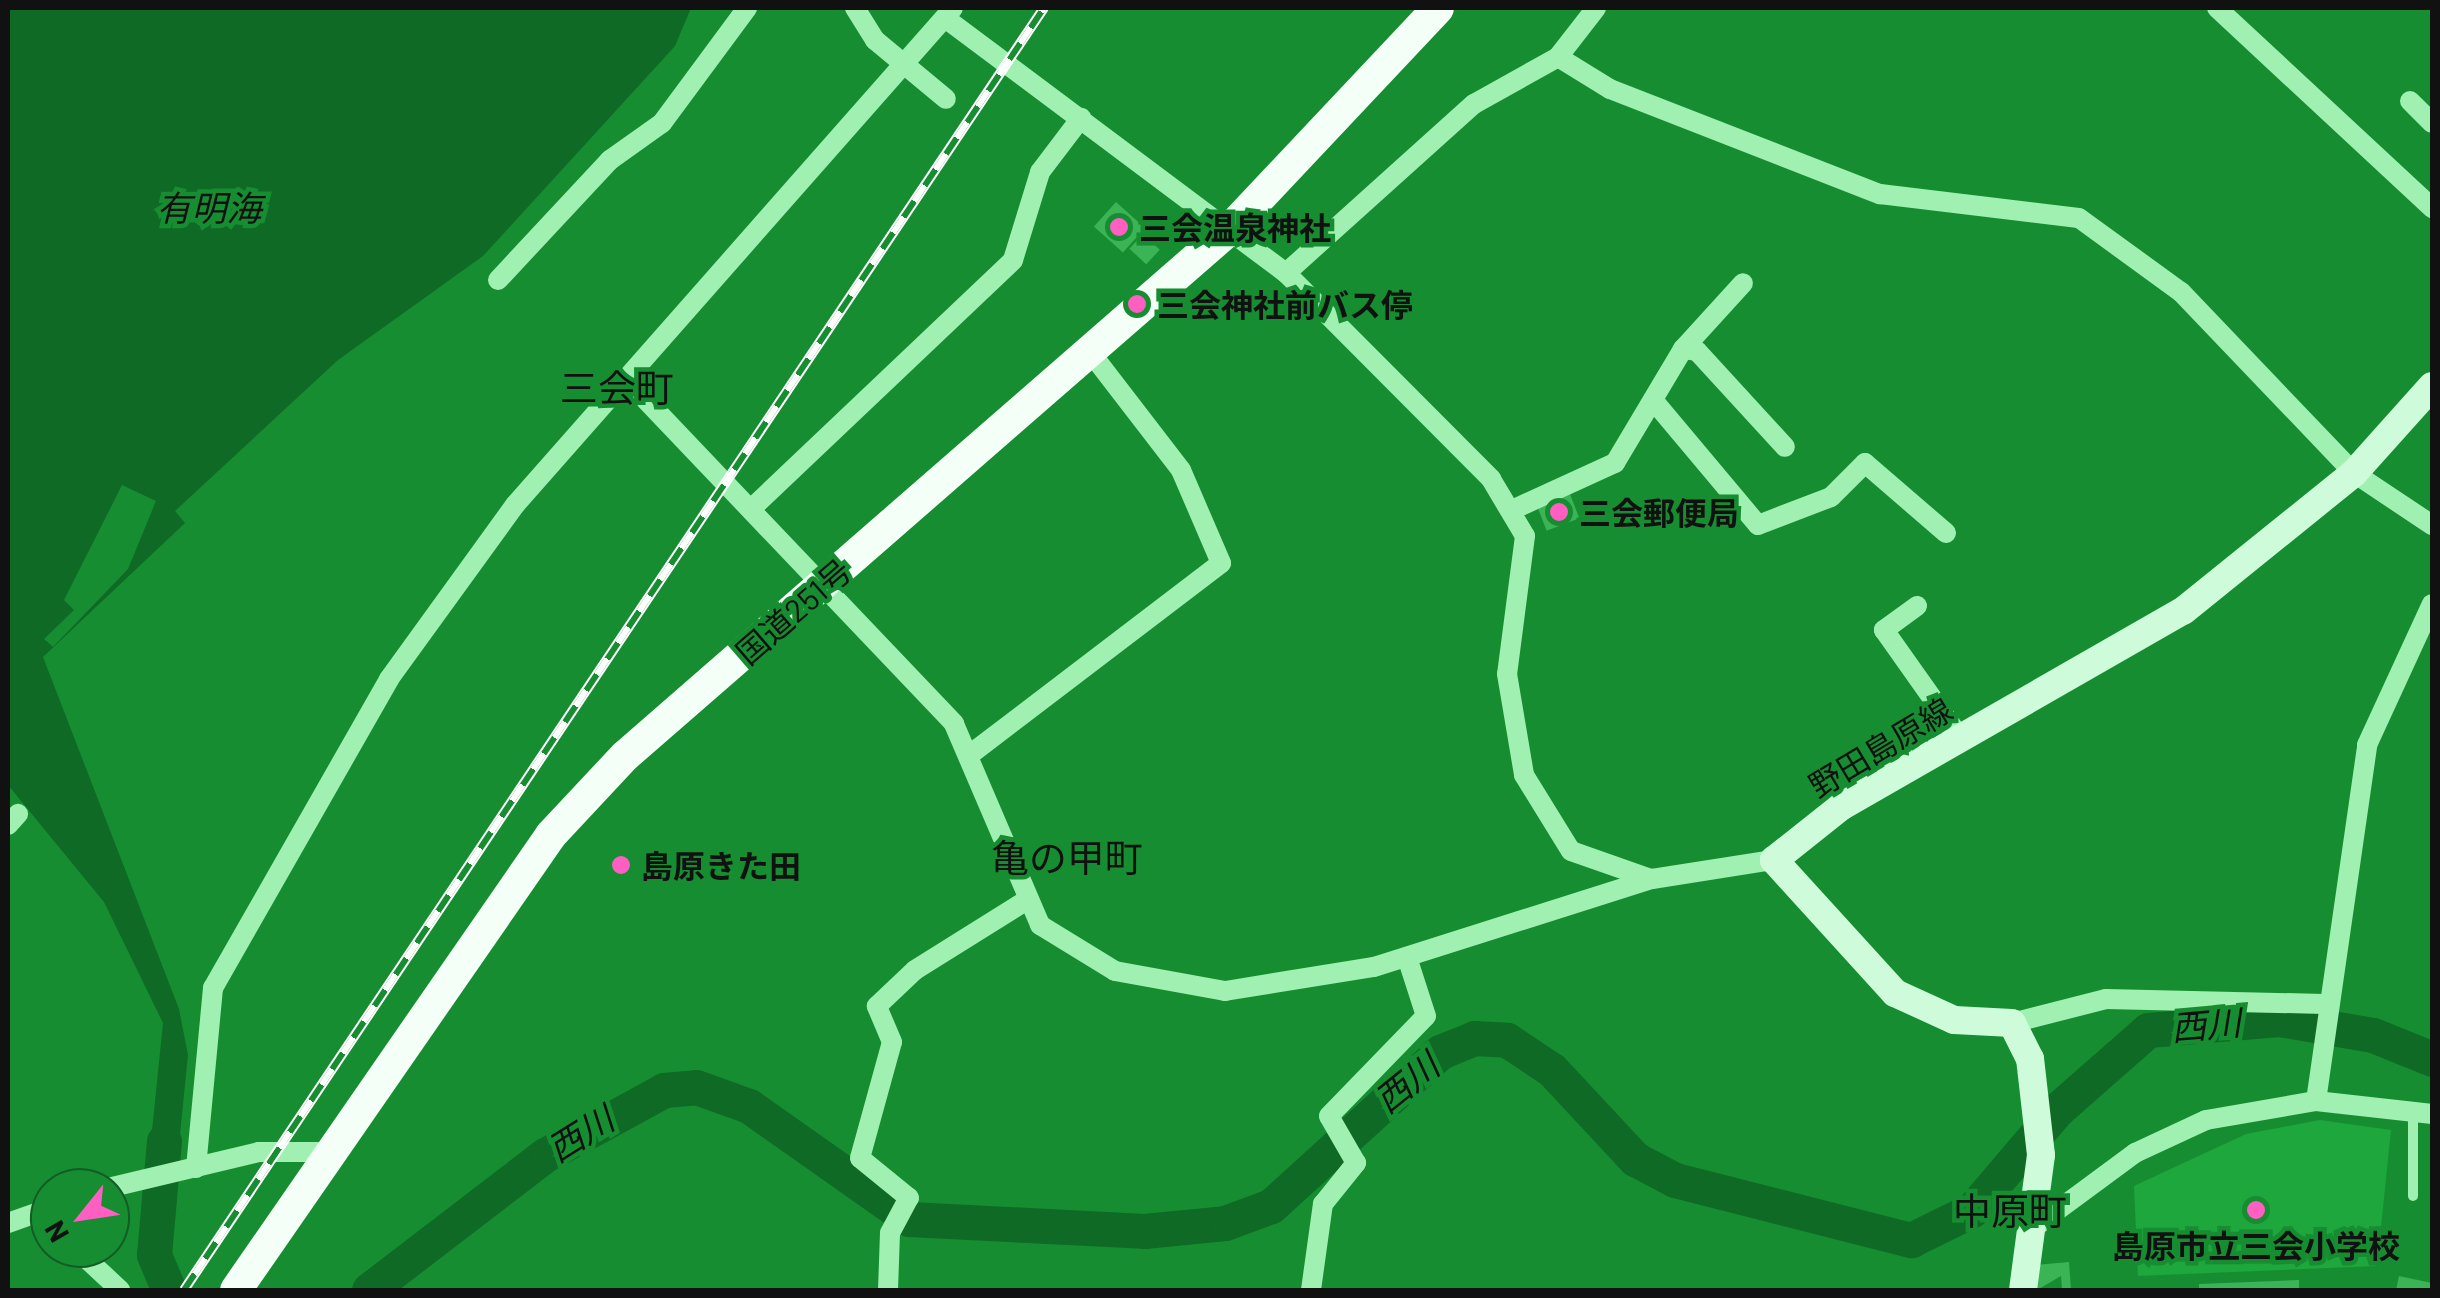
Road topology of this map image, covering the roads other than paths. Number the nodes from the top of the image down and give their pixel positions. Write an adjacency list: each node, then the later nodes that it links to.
1 (747, 8): 16 (street)
2 (854, 8): 8 (street)
3 (1438, 8): 14 (highway, 国道251号)
4 (1596, 8): 7 (street)
5 (2217, 8): 13 (street)
6 (949, 13): 8 (street); 11 (street)
7 (1558, 57): 15 (street); 24 (street)
8 (904, 65): 9 (street); 20 (street)
9 (946, 99)
10 (2410, 100): 12 (street)
11 (1081, 118): 14 (street); 25 (street)
12 (2432, 123)
13 (2432, 208)
14 (1230, 229): 15 (street); 19 (highway, 国道251号)
15 (1286, 273): 26 (street)
16 (498, 280)
17 (1743, 283): 18 (street)
18 (1684, 349): 22 (street); 23 (street)
19 (1090, 352): 29 (highway, 国道251号); 33 (street)
20 (626, 378): 25 (street); 43 (street)
21 (2432, 386): 24 (main road, 野田島原線)
22 (1653, 400): 26 (street); 28 (street)
23 (1785, 446)
24 (2354, 473): 27 (street); 32 (main road, 野田島原線)
25 (752, 509): 29 (street)
26 (1514, 510): 35 (street)
27 (2432, 525)
28 (1946, 533)
29 (820, 588): 33 (street); 42 (highway, 国道251号)
30 (2432, 604): 38 (street)
31 (1917, 606): 32 (street)
32 (1962, 740): 34 (main road, 野田島原線)
33 (972, 753): 36 (street)
34 (1774, 860): 35 (street); 39 (main road)
35 (1652, 879): 37 (street)
36 (1028, 900): 37 (street); 50 (street)
37 (1407, 957): 51 (street)
38 (2323, 1010): 39 (street); 40 (street)
39 (2012, 1024): 46 (main road)
40 (2316, 1101): 41 (street); 46 (street)
41 (2423, 1112): 45 (lane)
42 (328, 1152): 43 (street); 49 (highway, 国道251号)
43 (192, 1169): 44 (street)
44 (130, 1182)
45 (2413, 1196)
46 (2028, 1232): 52 (main road)
47 (96, 1268): 48 (street)
48 (120, 1290)
49 (236, 1290)
50 (888, 1290)
51 (1312, 1290)
52 (2024, 1290)

